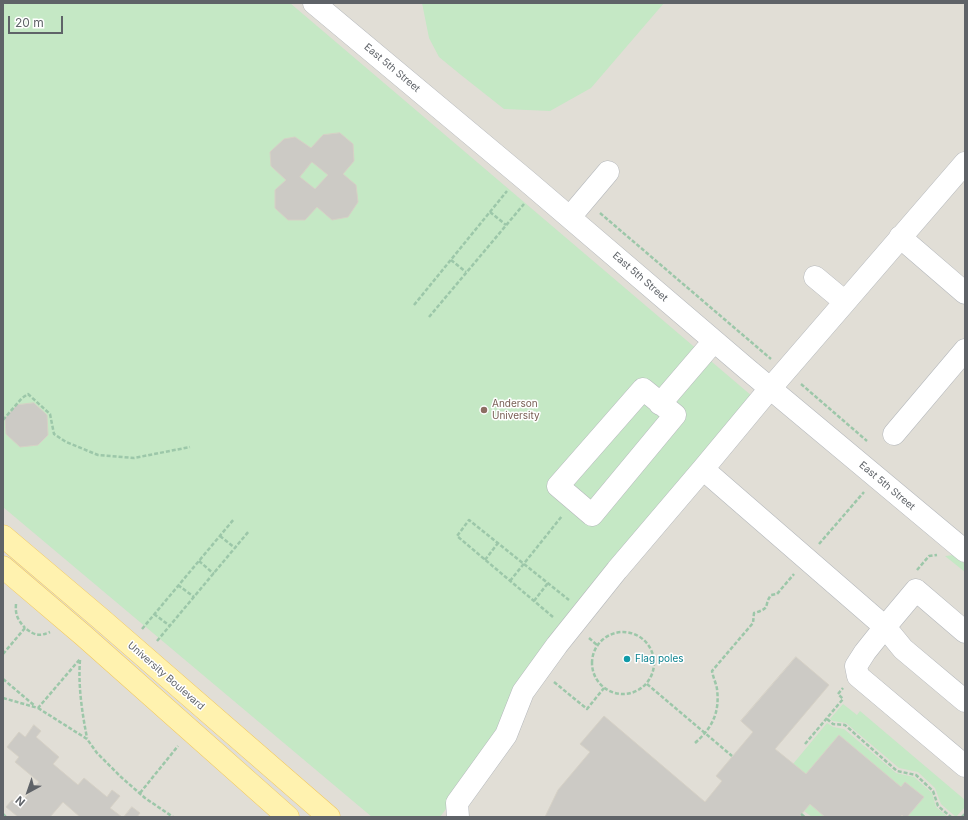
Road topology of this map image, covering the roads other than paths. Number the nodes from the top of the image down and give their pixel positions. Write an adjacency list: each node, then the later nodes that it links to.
1 (314, 3): 4 (street, East 5th Street)
2 (965, 163): 5 (street)
3 (608, 172): 4 (street)
4 (570, 217): 9 (street, East 5th Street)
5 (900, 237): 7 (street); 8 (street)
6 (815, 278): 8 (street)
7 (965, 293)
8 (845, 302): 11 (street)
9 (714, 341): 11 (street, East 5th Street); 12 (street)
10 (965, 350): 13 (street)
11 (771, 388): 14 (street); 16 (street, East 5th Street)
12 (660, 404): 12 (street)
13 (894, 434)
14 (703, 469): 18 (street); 24 (street)
15 (3, 536): 23 (main road, University Boulevard)
16 (965, 551)
17 (3, 567): 22 (main road)
18 (885, 627): 19 (street); 20 (street); 21 (street)
19 (965, 632)
20 (965, 701)
21 (965, 766)
22 (288, 817)
23 (328, 817)
24 (458, 817)

